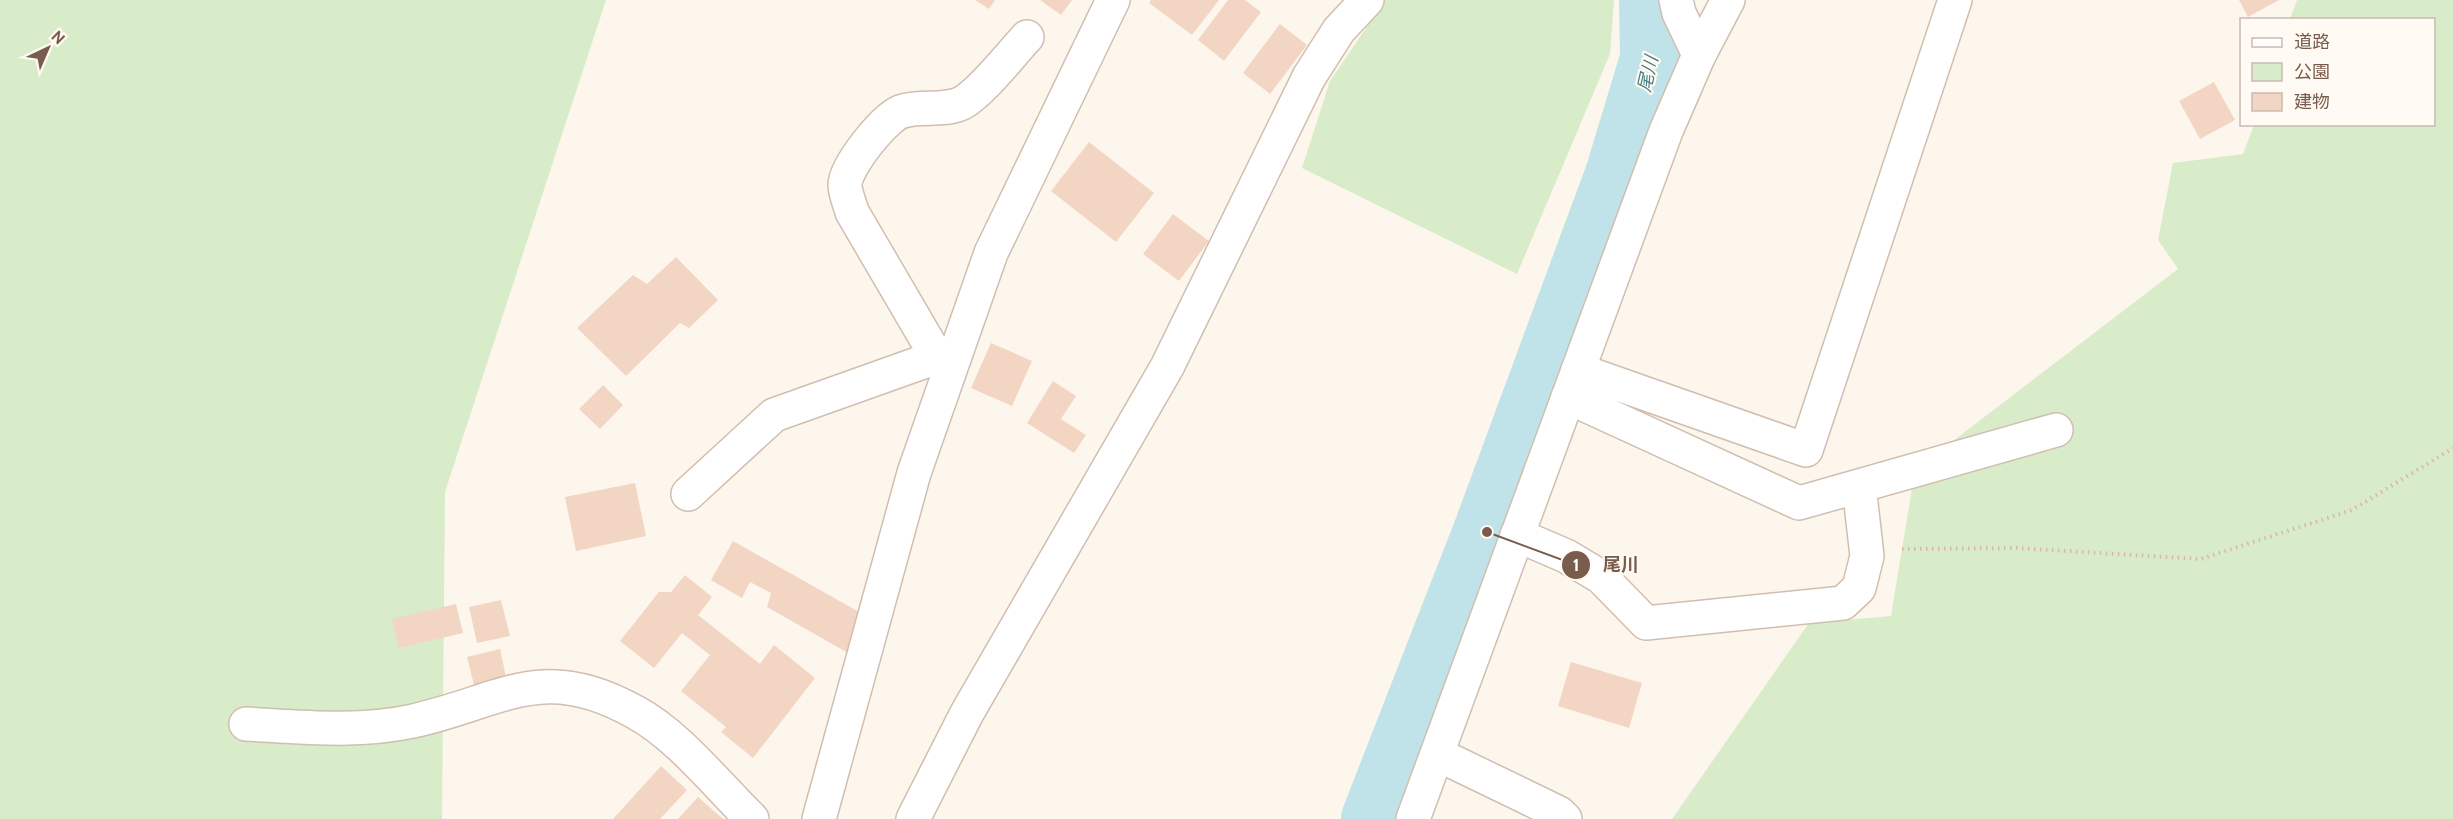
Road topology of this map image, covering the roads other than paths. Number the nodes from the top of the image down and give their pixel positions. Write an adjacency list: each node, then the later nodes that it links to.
1 (1113, 0): 8 (street)
2 (1367, 0): 18 (street)
3 (1676, 0): 7 (street)
4 (1728, 0): 7 (street)
5 (1955, 0): 9 (street)
6 (1027, 37): 8 (street)
7 (1699, 55): 9 (street)
8 (943, 367): 12 (street); 17 (street)
9 (1573, 383): 11 (street); 13 (street)
10 (2056, 430): 11 (street)
11 (1859, 486): 13 (street)
12 (688, 494)
13 (1517, 535): 15 (street)
14 (246, 724): 16 (street)
15 (1437, 754): 19 (street); 20 (street)
16 (752, 819)
17 (819, 819)
18 (913, 819)
19 (1413, 819)
20 (1565, 819)

